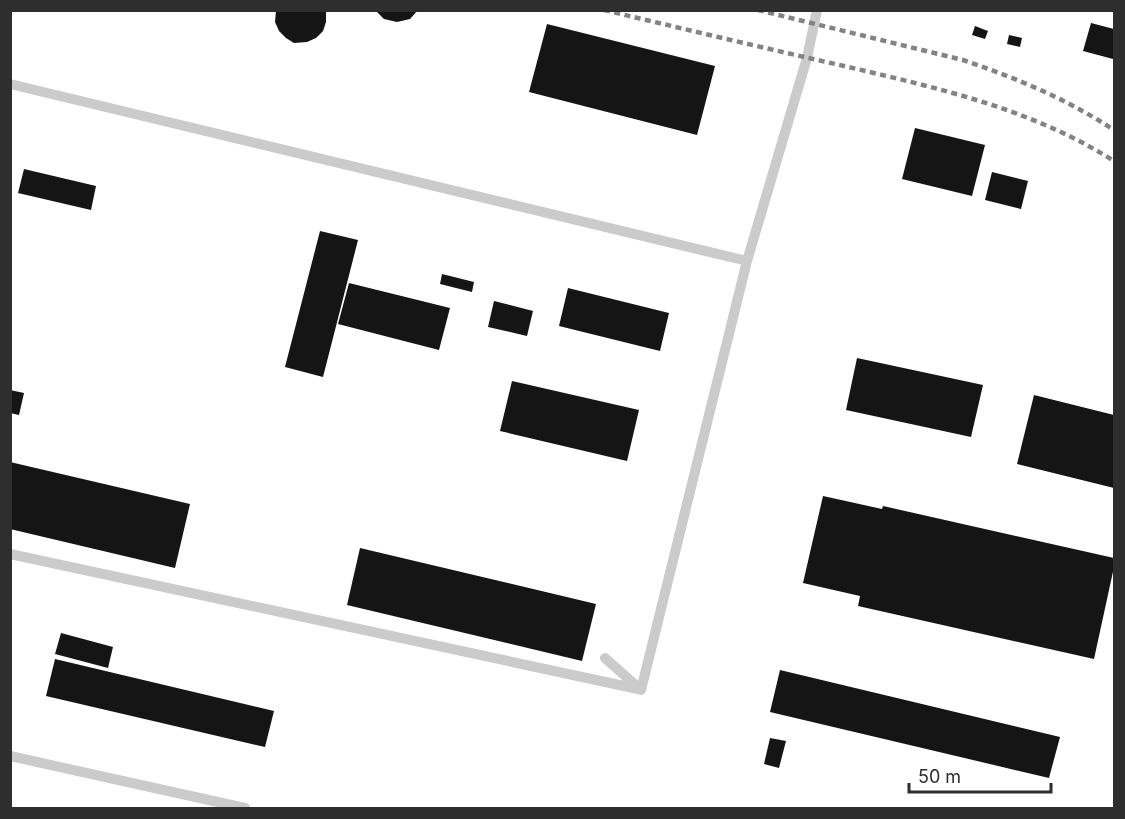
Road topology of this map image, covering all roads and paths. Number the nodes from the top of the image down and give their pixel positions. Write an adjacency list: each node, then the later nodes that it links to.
1 (818, 10): 3 (lane)
2 (10, 84): 3 (lane)
3 (747, 261): 6 (lane)
4 (10, 554): 6 (lane)
5 (605, 658): 6 (lane)
6 (641, 690)
7 (10, 756): 8 (lane)
8 (245, 808)

